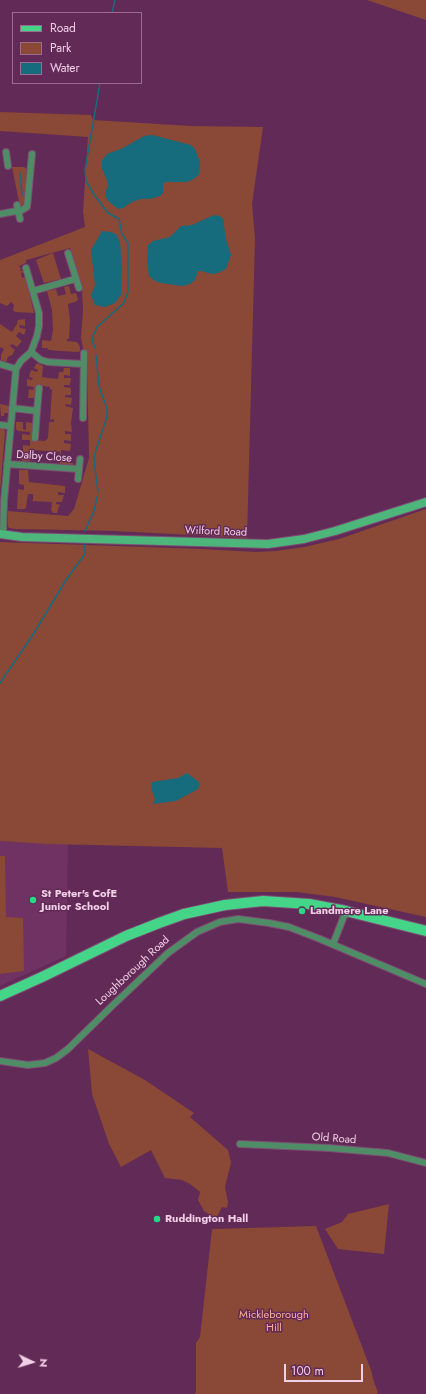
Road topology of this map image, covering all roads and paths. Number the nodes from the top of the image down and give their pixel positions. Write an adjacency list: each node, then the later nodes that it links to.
1 (32, 154): 4 (street)
2 (0, 159): 5 (street)
3 (24, 163): 4 (street)
4 (32, 164): 6 (street)
5 (8, 166)
6 (17, 208): 7 (street); 8 (street)
7 (0, 214)
8 (20, 219)
9 (68, 253): 11 (street)
10 (26, 268): 13 (street)
11 (75, 278): 12 (street); 13 (street)
12 (79, 288)
13 (33, 290): 14 (street)
14 (31, 352): 17 (street); 18 (street)
15 (84, 353): 17 (street)
16 (0, 364): 18 (street)
17 (83, 364): 22 (street)
18 (16, 369): 20 (street)
19 (39, 388): 21 (street)
20 (12, 408): 21 (street); 24 (street)
21 (37, 411): 25 (street)
22 (83, 418)
23 (0, 425): 24 (street)
24 (10, 426): 27 (street)
25 (35, 438)
26 (80, 459): 28 (street)
27 (7, 464): 28 (street, Dalby Close); 31 (street)
28 (80, 469): 29 (street)
29 (78, 479)
30 (426, 502): 31 (main road, Wilford Road)
31 (2, 535)
32 (346, 911): 33 (main road, Loughborough Road); 34 (street); 36 (main road, Loughborough Road)
33 (426, 931)
34 (333, 944): 35 (street, Loughborough Road); 37 (street, Loughborough Road)
35 (426, 984)
36 (0, 996)
37 (0, 1061)
38 (240, 1144): 39 (street, Old Road)
39 (426, 1163)

